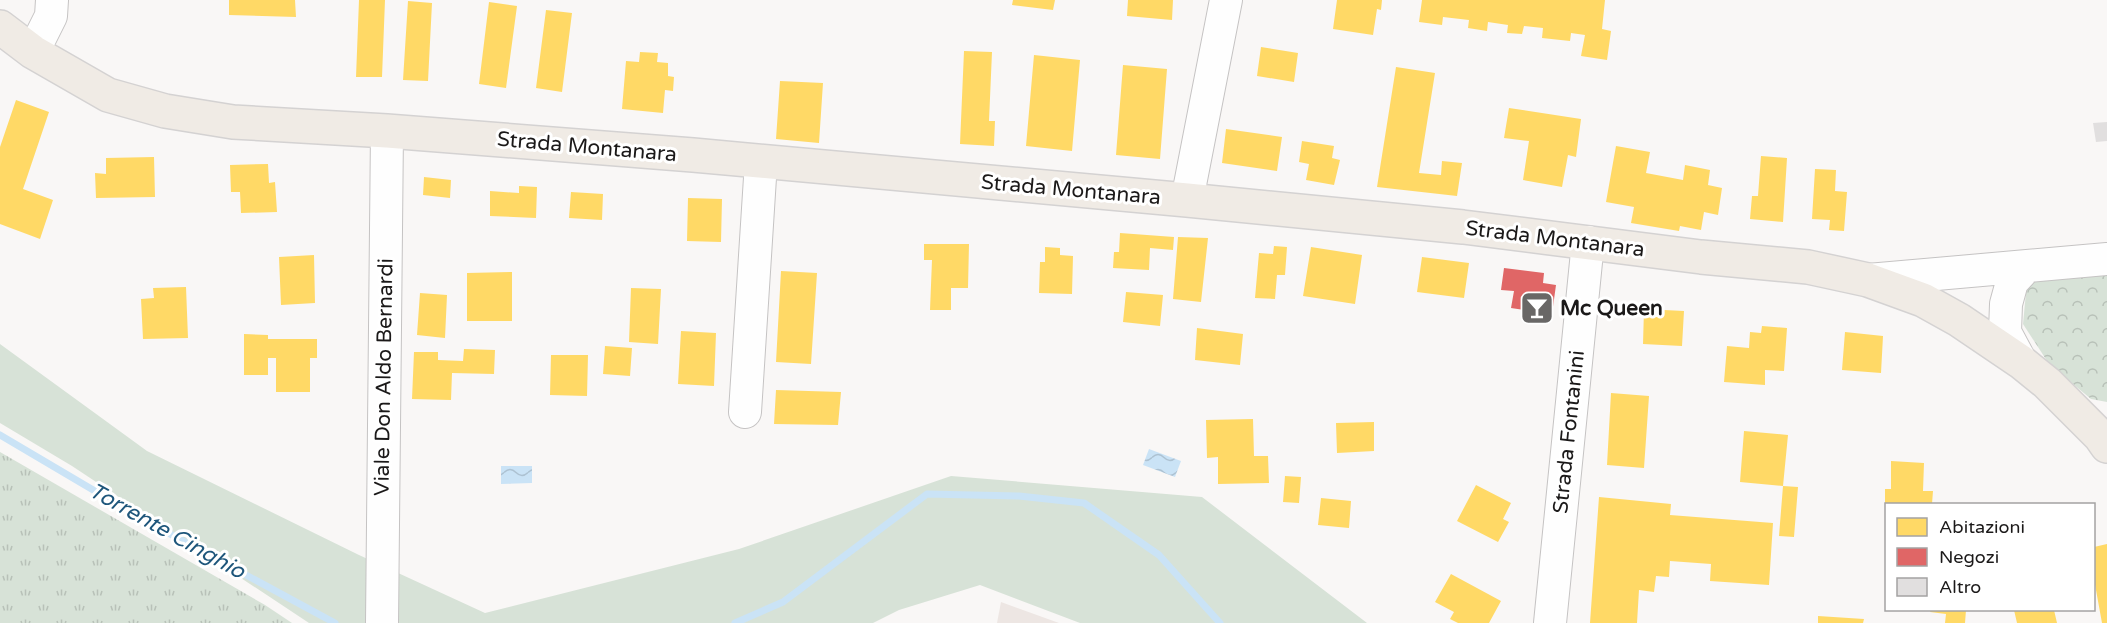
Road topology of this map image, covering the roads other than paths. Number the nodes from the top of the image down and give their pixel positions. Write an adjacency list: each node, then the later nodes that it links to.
1 (52, 0): 4 (street)
2 (1226, 0): 7 (street)
3 (0, 27): 4 (main road, Strada Montanara)
4 (33, 52): 5 (main road, Strada Montanara)
5 (387, 131): 6 (main road, Strada Montanara); 15 (street, Viale Don Aldo Bernardi)
6 (761, 162): 7 (main road, Strada Montanara); 13 (street)
7 (1186, 200): 8 (main road, Strada Montanara)
8 (1588, 242): 11 (main road, Strada Montanara); 16 (street, Strada Fontanini)
9 (2107, 259): 10 (street)
10 (2026, 266): 11 (street); 12 (street)
11 (1868, 280): 12 (main road, Strada Montanara)
12 (2021, 362): 14 (main road, Strada Montanara)
13 (745, 412)
14 (2107, 446)
15 (382, 622)
16 (1550, 623)

